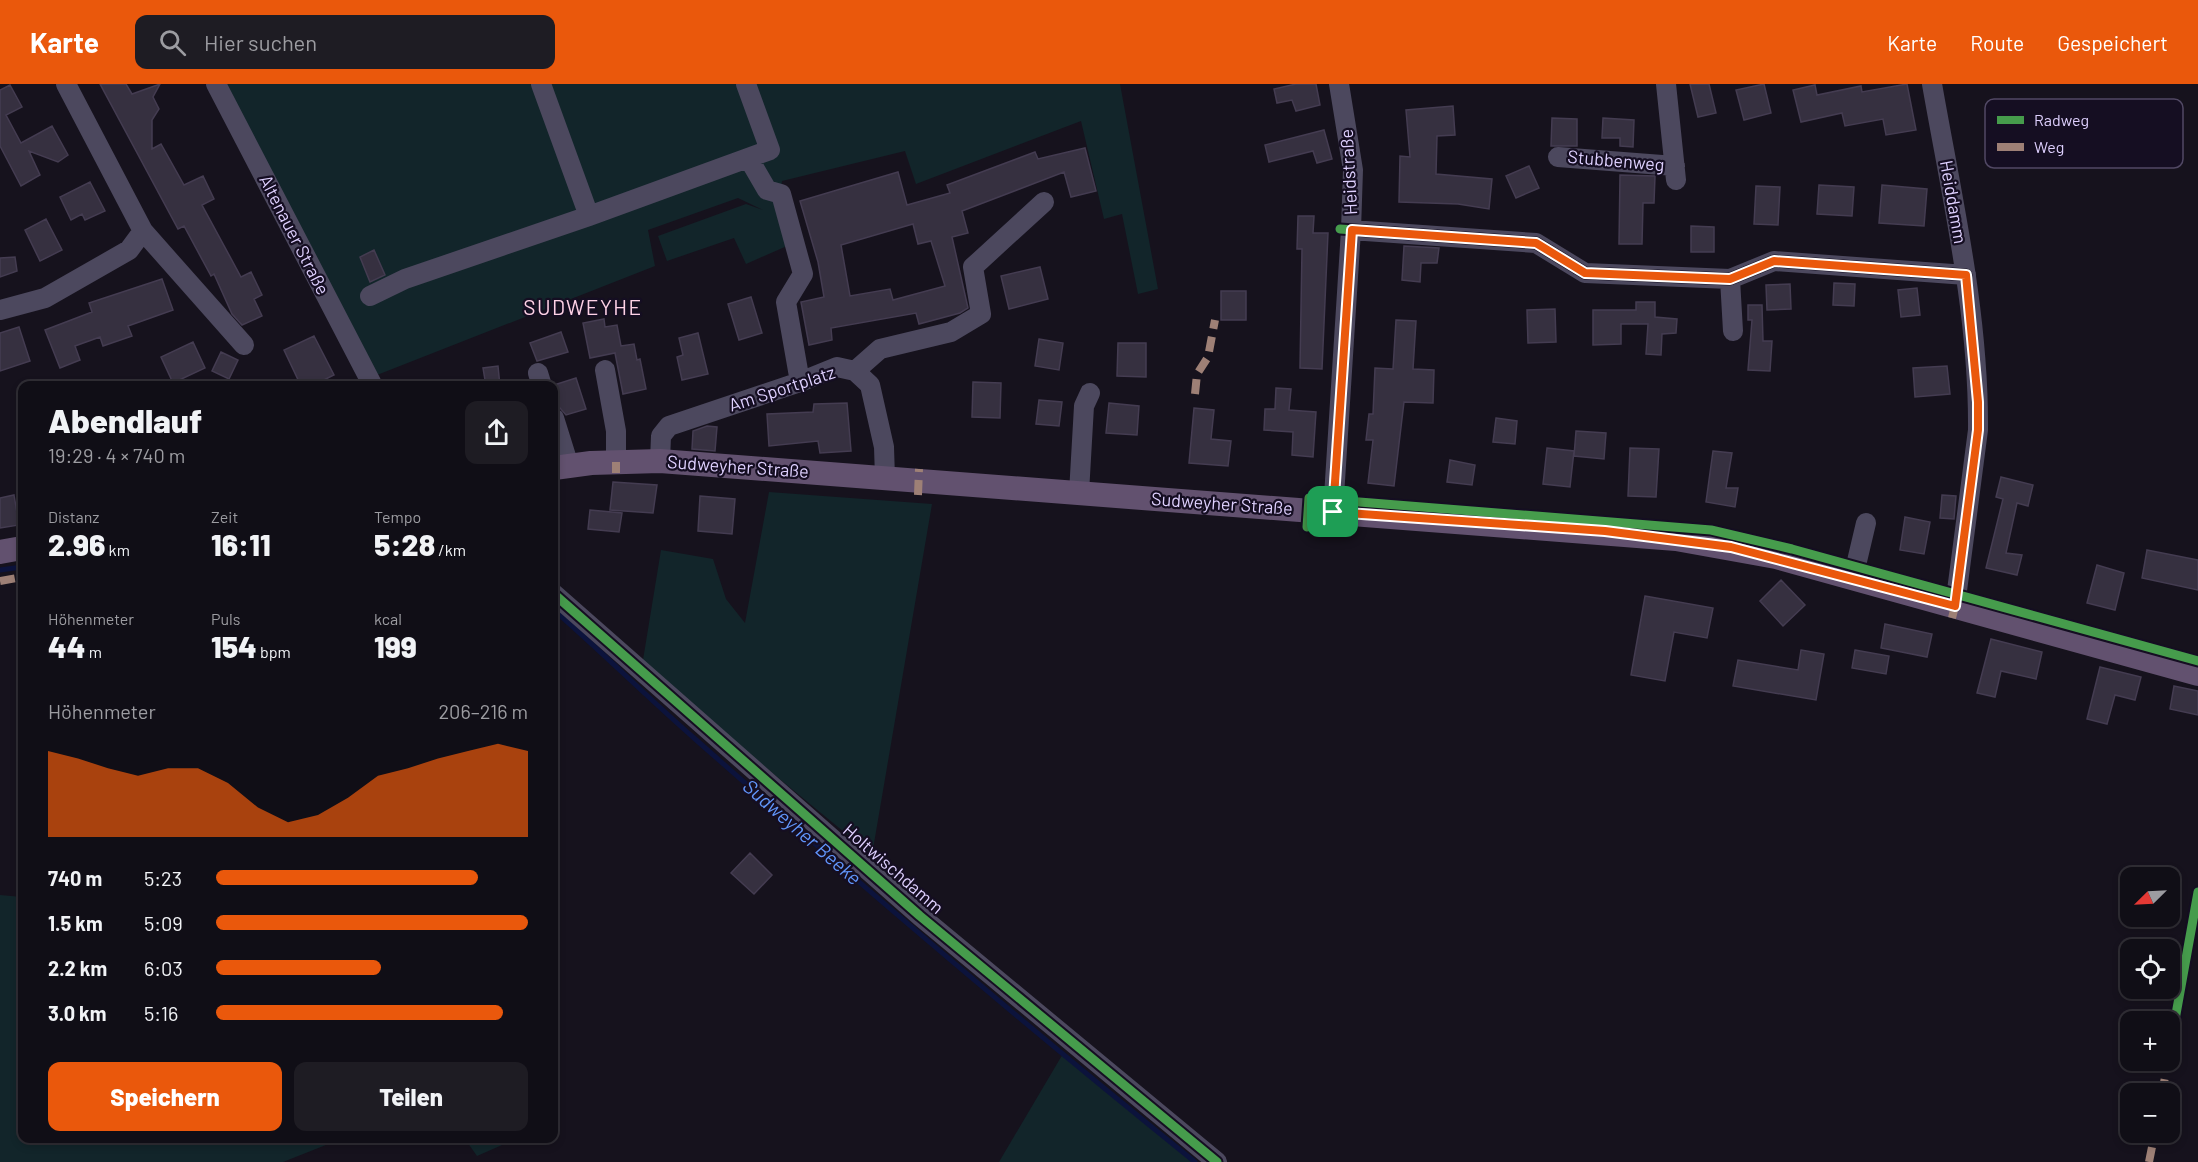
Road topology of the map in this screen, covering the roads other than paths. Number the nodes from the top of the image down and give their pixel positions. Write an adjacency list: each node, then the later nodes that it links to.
1 (66, 84): 13 (street)
2 (216, 84): 22 (street, Altenauer Straße)
3 (541, 84): 11 (street)
4 (746, 84): 9 (street)
5 (1339, 84): 12 (street, Heidstraße)
6 (1666, 84): 8 (street, Stubbenweg)
7 (1932, 84): 14 (street, Heiddamm)
8 (1558, 157)
9 (749, 159): 11 (street); 23 (street)
10 (1044, 202): 21 (street)
11 (589, 216): 16 (street)
12 (1352, 230): 15 (street); 31 (street, Heidstraße)
13 (143, 231): 17 (street); 19 (street)
14 (1966, 275): 15 (street); 37 (street, Heiddamm)
15 (1730, 279): 18 (street)
16 (370, 296)
17 (0, 310)
18 (1733, 331)
19 (244, 345)
20 (605, 370): 27 (street)
21 (855, 371): 23 (street, Am Sportplatz); 29 (street, Am Sportplatz)
22 (370, 381)
23 (800, 382): 26 (street, Am Sportplatz)
24 (1090, 393): 30 (street)
25 (558, 446): 28 (street)
26 (660, 461): 27 (main road, Sudweyher Straße); 29 (main road, Sudweyher Straße)
27 (616, 462): 28 (main road, Sudweyher Straße)
28 (561, 467)
29 (885, 478): 30 (main road, Sudweyher Straße)
30 (1079, 493): 31 (main road, Sudweyher Straße)
31 (1333, 512): 35 (main road, Sudweyher Straße)
32 (1866, 523): 35 (street)
33 (18, 549): 34 (main road)
34 (0, 552)
35 (1853, 578): 37 (main road, Sudweyher Straße)
36 (558, 598): 39 (street, Holtwischdamm)
37 (1955, 606): 38 (main road, Sudweyher Straße)
38 (2198, 674)
39 (1218, 1162)

